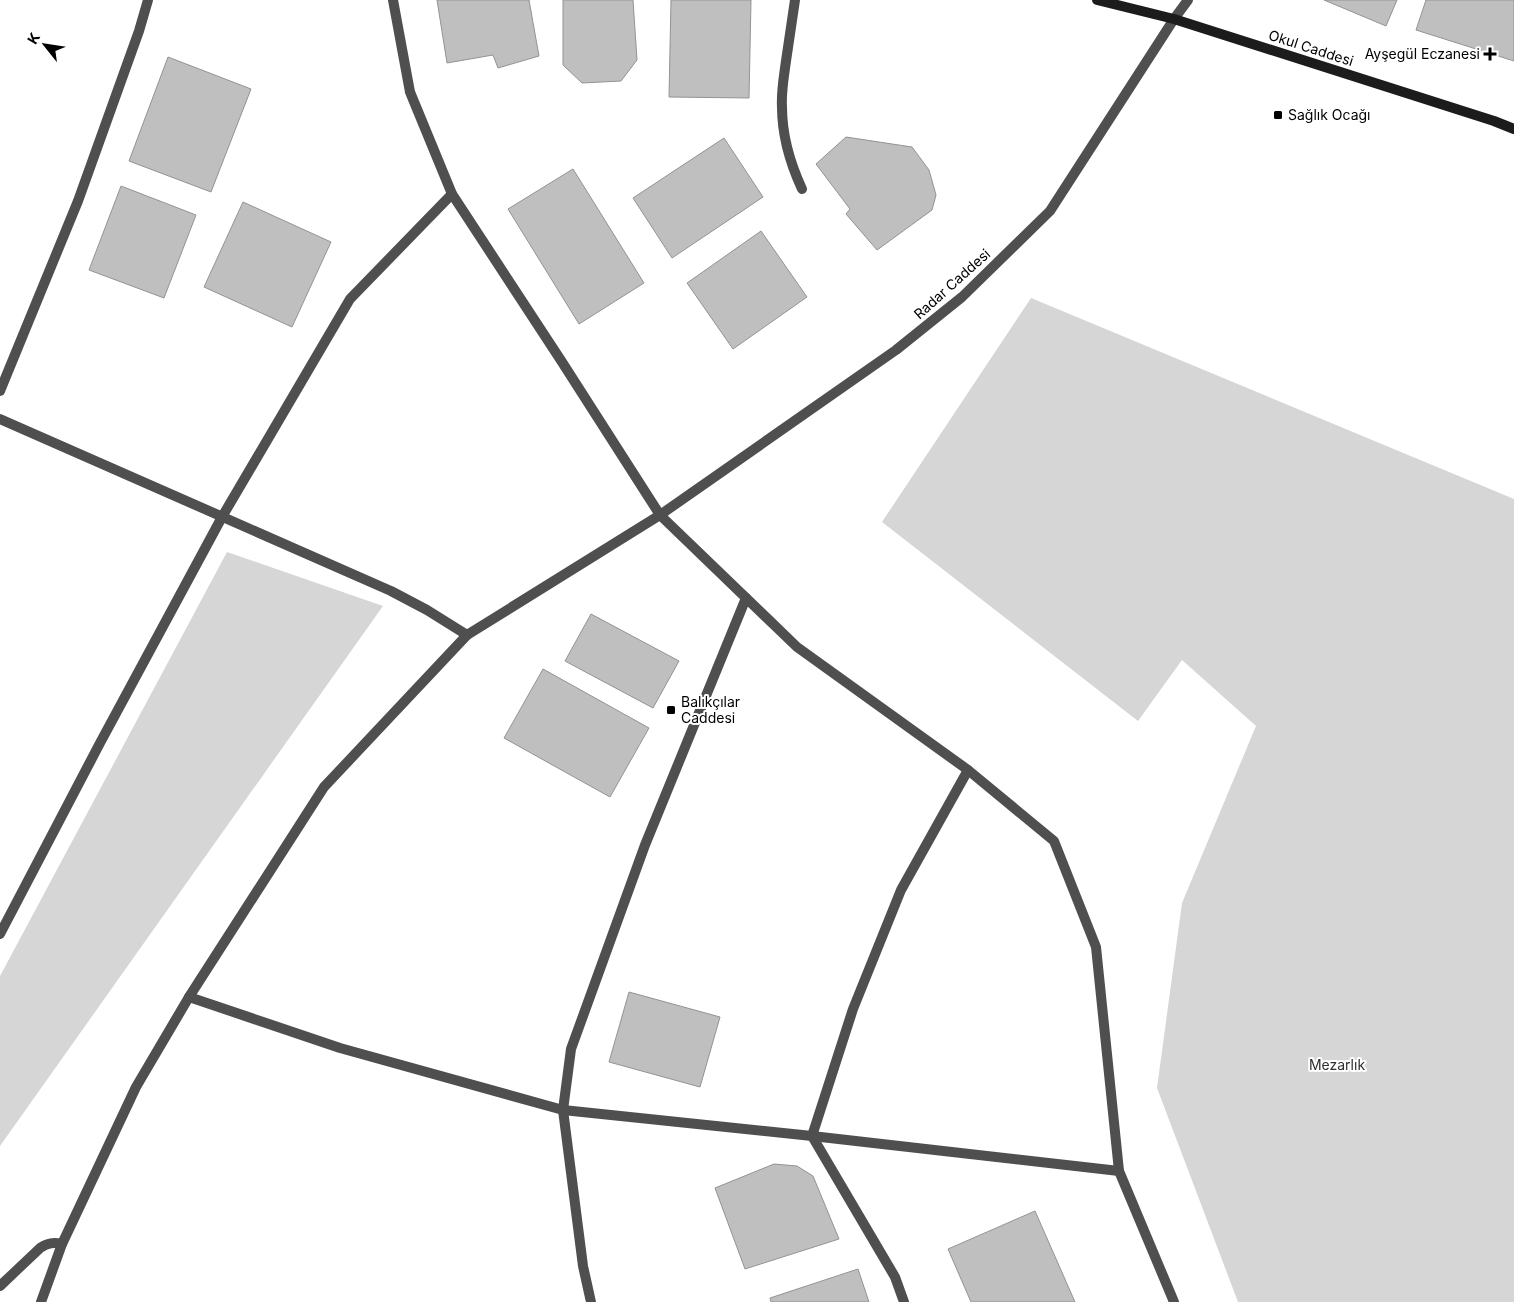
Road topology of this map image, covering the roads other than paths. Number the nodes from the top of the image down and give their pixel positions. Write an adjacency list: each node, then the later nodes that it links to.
1 (148, 0): 10 (street)
2 (393, 0): 9 (street)
3 (795, 0): 8 (street)
4 (1097, 0): 6 (main road, Okul Caddesi)
5 (1188, 0): 6 (street, Radar Caddesi)
6 (1174, 19): 7 (main road, Okul Caddesi); 12 (street, Radar Caddesi)
7 (1514, 129)
8 (802, 189)
9 (452, 194): 12 (street); 13 (street)
10 (0, 391)
11 (0, 419): 13 (street)
12 (660, 515): 14 (street); 15 (street, Radar Caddesi)
13 (222, 517): 15 (street); 17 (street)
14 (746, 598): 16 (street); 19 (street)
15 (467, 635): 18 (street, Radar Caddesi)
16 (968, 770): 20 (street); 21 (street)
17 (0, 934)
18 (189, 997): 19 (street); 22 (street, Radar Caddesi)
19 (563, 1110): 20 (street); 25 (street)
20 (812, 1136): 21 (street); 26 (street)
21 (1118, 1171): 27 (street)
22 (62, 1244): 23 (street); 24 (street, Radar Caddesi)
23 (0, 1286)
24 (41, 1302)
25 (592, 1302)
26 (904, 1302)
27 (1174, 1302)

